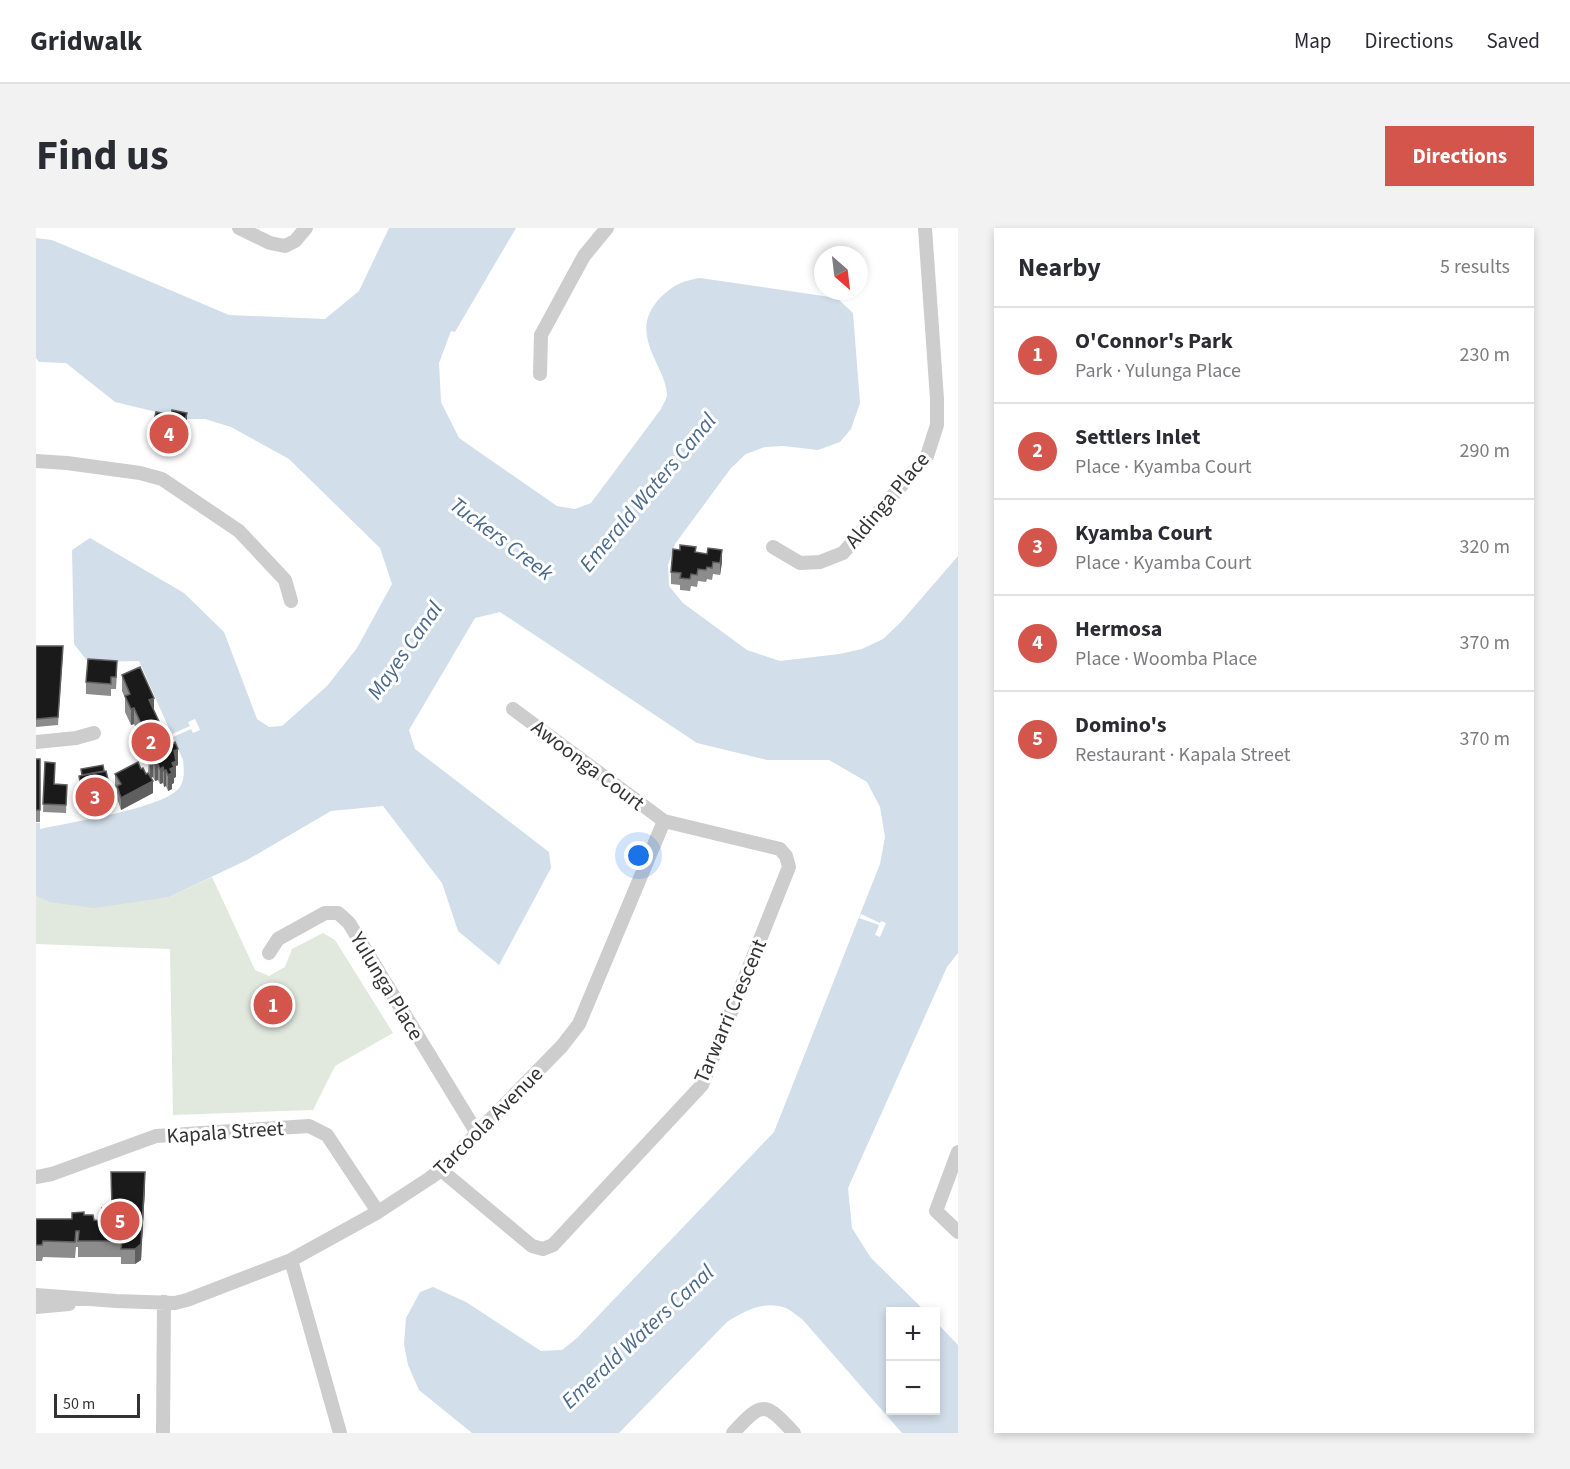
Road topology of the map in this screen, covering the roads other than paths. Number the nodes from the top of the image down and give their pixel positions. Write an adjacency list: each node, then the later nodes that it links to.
1 (239, 228): 2 (street)
2 (306, 228)
3 (607, 228): 5 (street)
4 (925, 228): 7 (street, Aldinga Place)
5 (540, 374)
6 (36, 461): 8 (street)
7 (773, 547)
8 (291, 601)
9 (513, 709): 12 (street, Awoonga Court)
10 (94, 733): 11 (street)
11 (36, 742)
12 (664, 821): 14 (street, Tarcoola Avenue); 16 (street, Tarwarri Crescent)
13 (269, 953): 14 (street, Yulunga Place)
14 (477, 1132): 16 (street, Tarcoola Avenue)
15 (958, 1152): 19 (street)
16 (441, 1170): 18 (street, Tarcoola Avenue)
17 (36, 1177): 18 (street, Kapala Street)
18 (378, 1212): 20 (street, Tarcoola Avenue)
19 (958, 1232)
20 (291, 1260): 23 (street, Tarcoola Avenue); 26 (street)
21 (36, 1295): 22 (street, Tarcoola Avenue)
22 (116, 1301): 23 (street, Tarcoola Avenue); 24 (street, Tarcoola Avenue)
23 (164, 1302): 25 (street)
24 (36, 1307)
25 (163, 1433)
26 (340, 1433)
27 (733, 1433): 28 (street)
28 (794, 1433)

